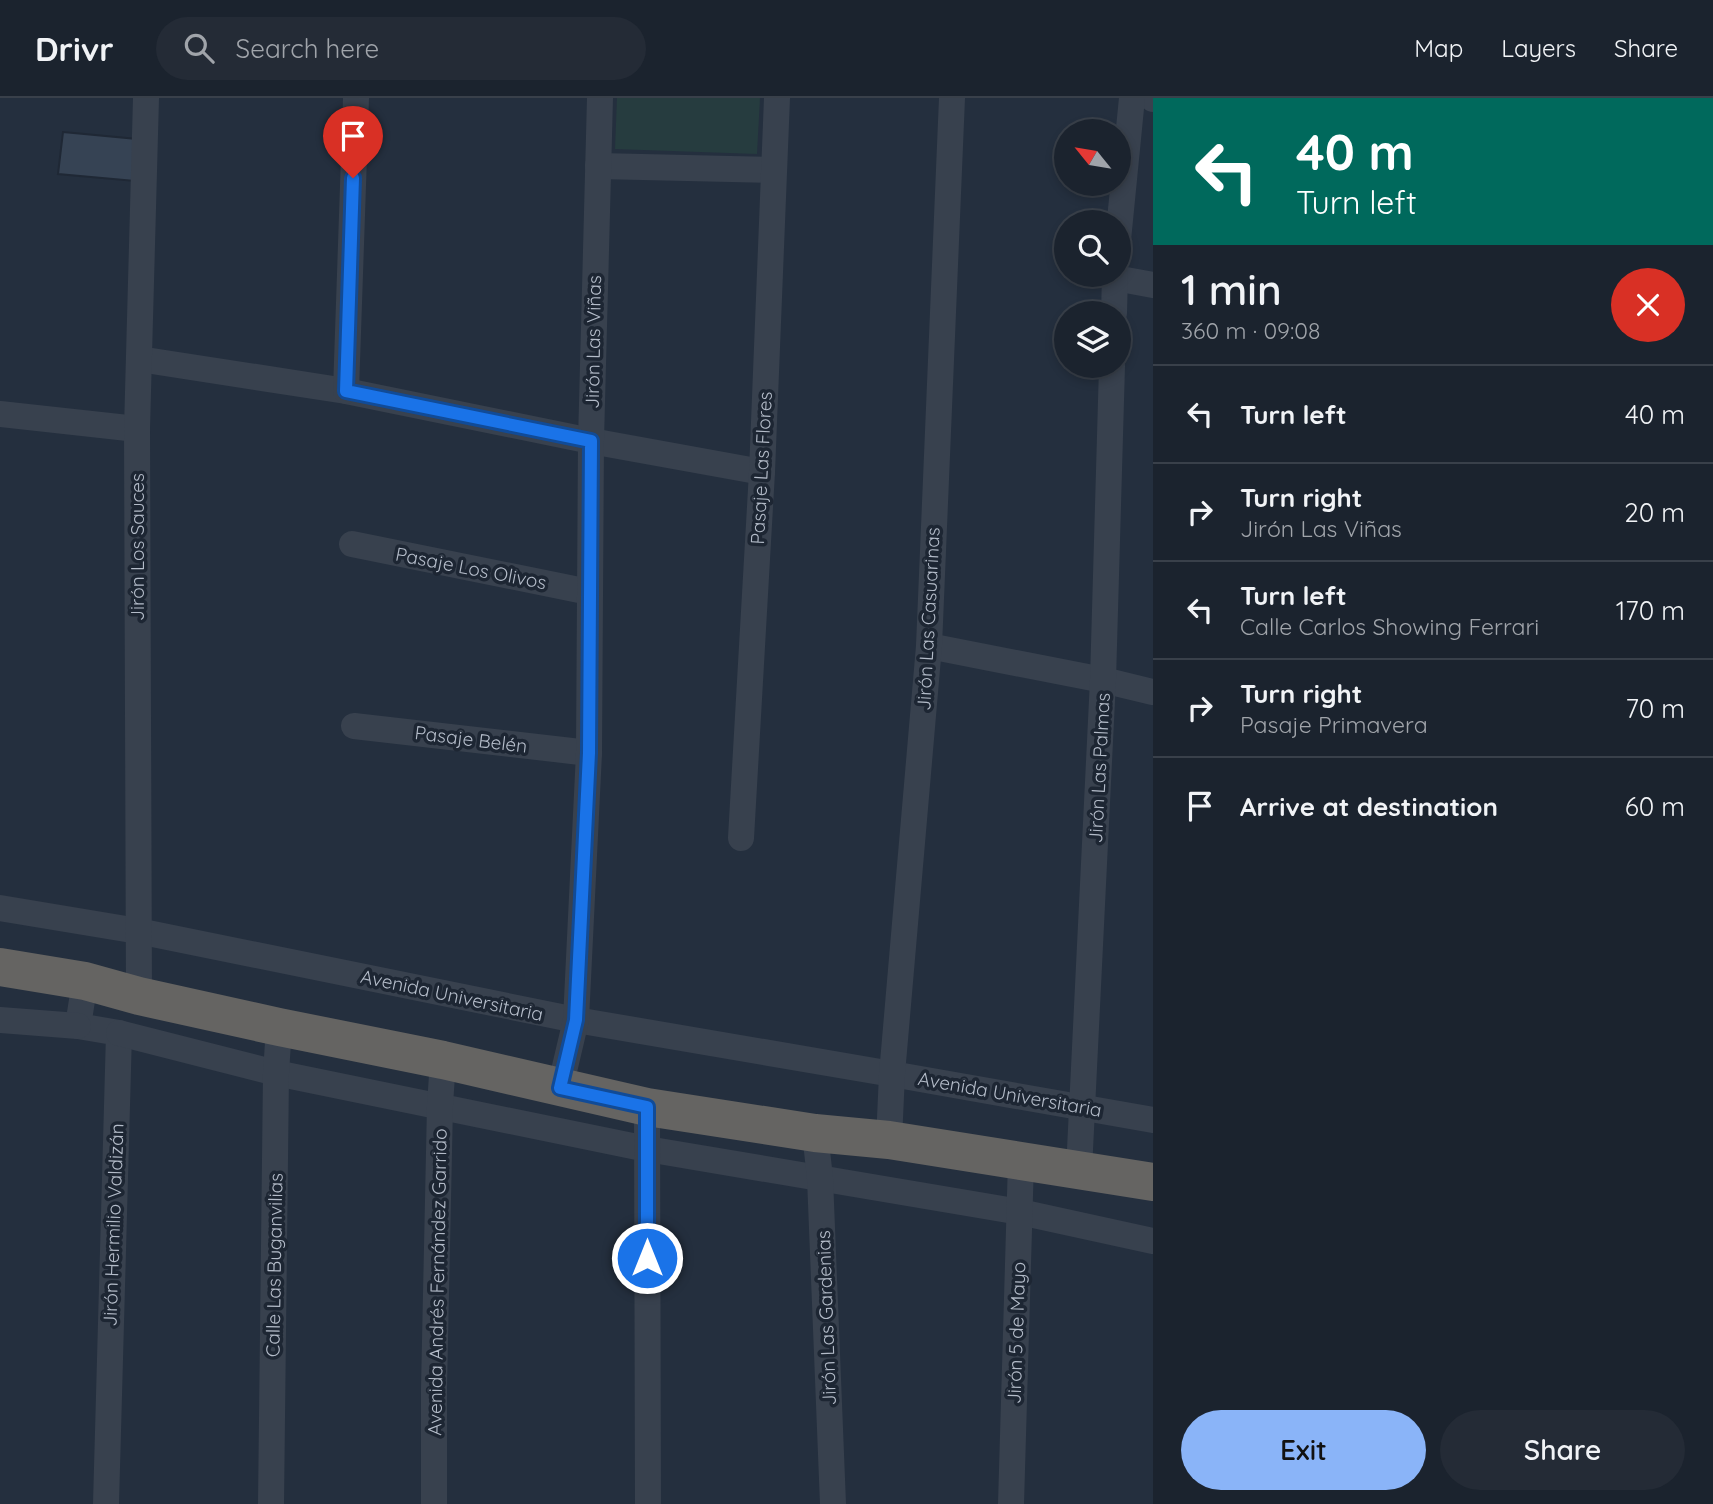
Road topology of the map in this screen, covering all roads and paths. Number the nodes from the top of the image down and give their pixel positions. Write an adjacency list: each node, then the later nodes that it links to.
1 (146, 98): 12 (street, Jirón Los Sauces)
2 (356, 98): 14 (street)
3 (600, 98): 7 (street, Jirón Las Viñas)
4 (777, 98): 8 (street, Pasaje Las Flores)
5 (952, 98): 21 (street, Jirón Las Casuarinas)
6 (1132, 98): 9 (street)
7 (598, 166): 8 (street); 17 (street, Jirón Las Viñas)
8 (773, 170): 18 (street, Pasaje Las Flores)
9 (1121, 210)
10 (1131, 280): 11 (street)
11 (1153, 285)
12 (139, 359): 14 (street); 16 (street, Jirón Los Sauces)
13 (1112, 378): 22 (street, Jirón Las Palmas)
14 (346, 391): 17 (street)
15 (0, 414): 16 (street)
16 (137, 429): 28 (street, Jirón Los Sauces)
17 (591, 441): 18 (street); 20 (street, Jirón Las Viñas)
18 (762, 472): 26 (street, Pasaje Las Flores)
19 (352, 544): 20 (street, Pasaje Los Olivos)
20 (589, 592): 25 (street, Jirón Las Viñas)
21 (929, 646): 22 (street); 39 (street, Jirón Las Casuarinas)
22 (1103, 680): 23 (street); 43 (street, Jirón Las Palmas)
23 (1153, 692)
24 (354, 726): 25 (street, Pasaje Belén)
25 (589, 753): 33 (street, Jirón Las Viñas)
26 (741, 838)
27 (0, 908): 28 (street, Avenida Universitaria)
28 (138, 931): 31 (street, Jirón Los Sauces); 33 (street, Avenida Universitaria)
29 (0, 967): 30 (highway)
30 (85, 981): 31 (highway); 34 (street)
31 (139, 996): 35 (highway)
32 (0, 1020): 34 (street)
33 (576, 1020): 39 (street, Avenida Universitaria); 40 (street, Jirón Las Viñas)
34 (78, 1026): 36 (street)
35 (279, 1027): 37 (highway); 38 (street, Calle Las Buganvilias)
36 (119, 1033): 38 (street); 54 (street, Jirón Hermilio Valdizán)
37 (443, 1060): 40 (highway); 41 (street, Avenida Andrés Fernández Garrido)
38 (276, 1073): 41 (street); 55 (street, Calle Las Buganvilias)
39 (892, 1074): 43 (street, Avenida Universitaria); 46 (street, Jirón Las Casuarinas)
40 (560, 1088): 42 (highway)
41 (440, 1105): 47 (street); 56 (street, Avenida Andrés Fernández Garrido)
42 (647, 1107): 45 (highway); 47 (street)
43 (1083, 1107): 44 (street, Avenida Universitaria); 49 (street, Jirón Las Palmas)
44 (1153, 1121)
45 (815, 1133): 46 (highway); 50 (street, Jirón Las Gardenias)
46 (889, 1140): 48 (highway)
47 (647, 1149): 50 (street); 57 (street)
48 (1021, 1161): 49 (highway); 52 (street, Jirón 5 de Mayo)
49 (1080, 1170): 51 (highway)
50 (820, 1178): 52 (street); 58 (street, Jirón Las Gardenias)
51 (1153, 1182)
52 (1020, 1212): 53 (street); 59 (street, Jirón 5 de Mayo)
53 (1153, 1241)
54 (106, 1504)
55 (271, 1504)
56 (434, 1504)
57 (648, 1504)
58 (833, 1504)
59 (1011, 1504)

